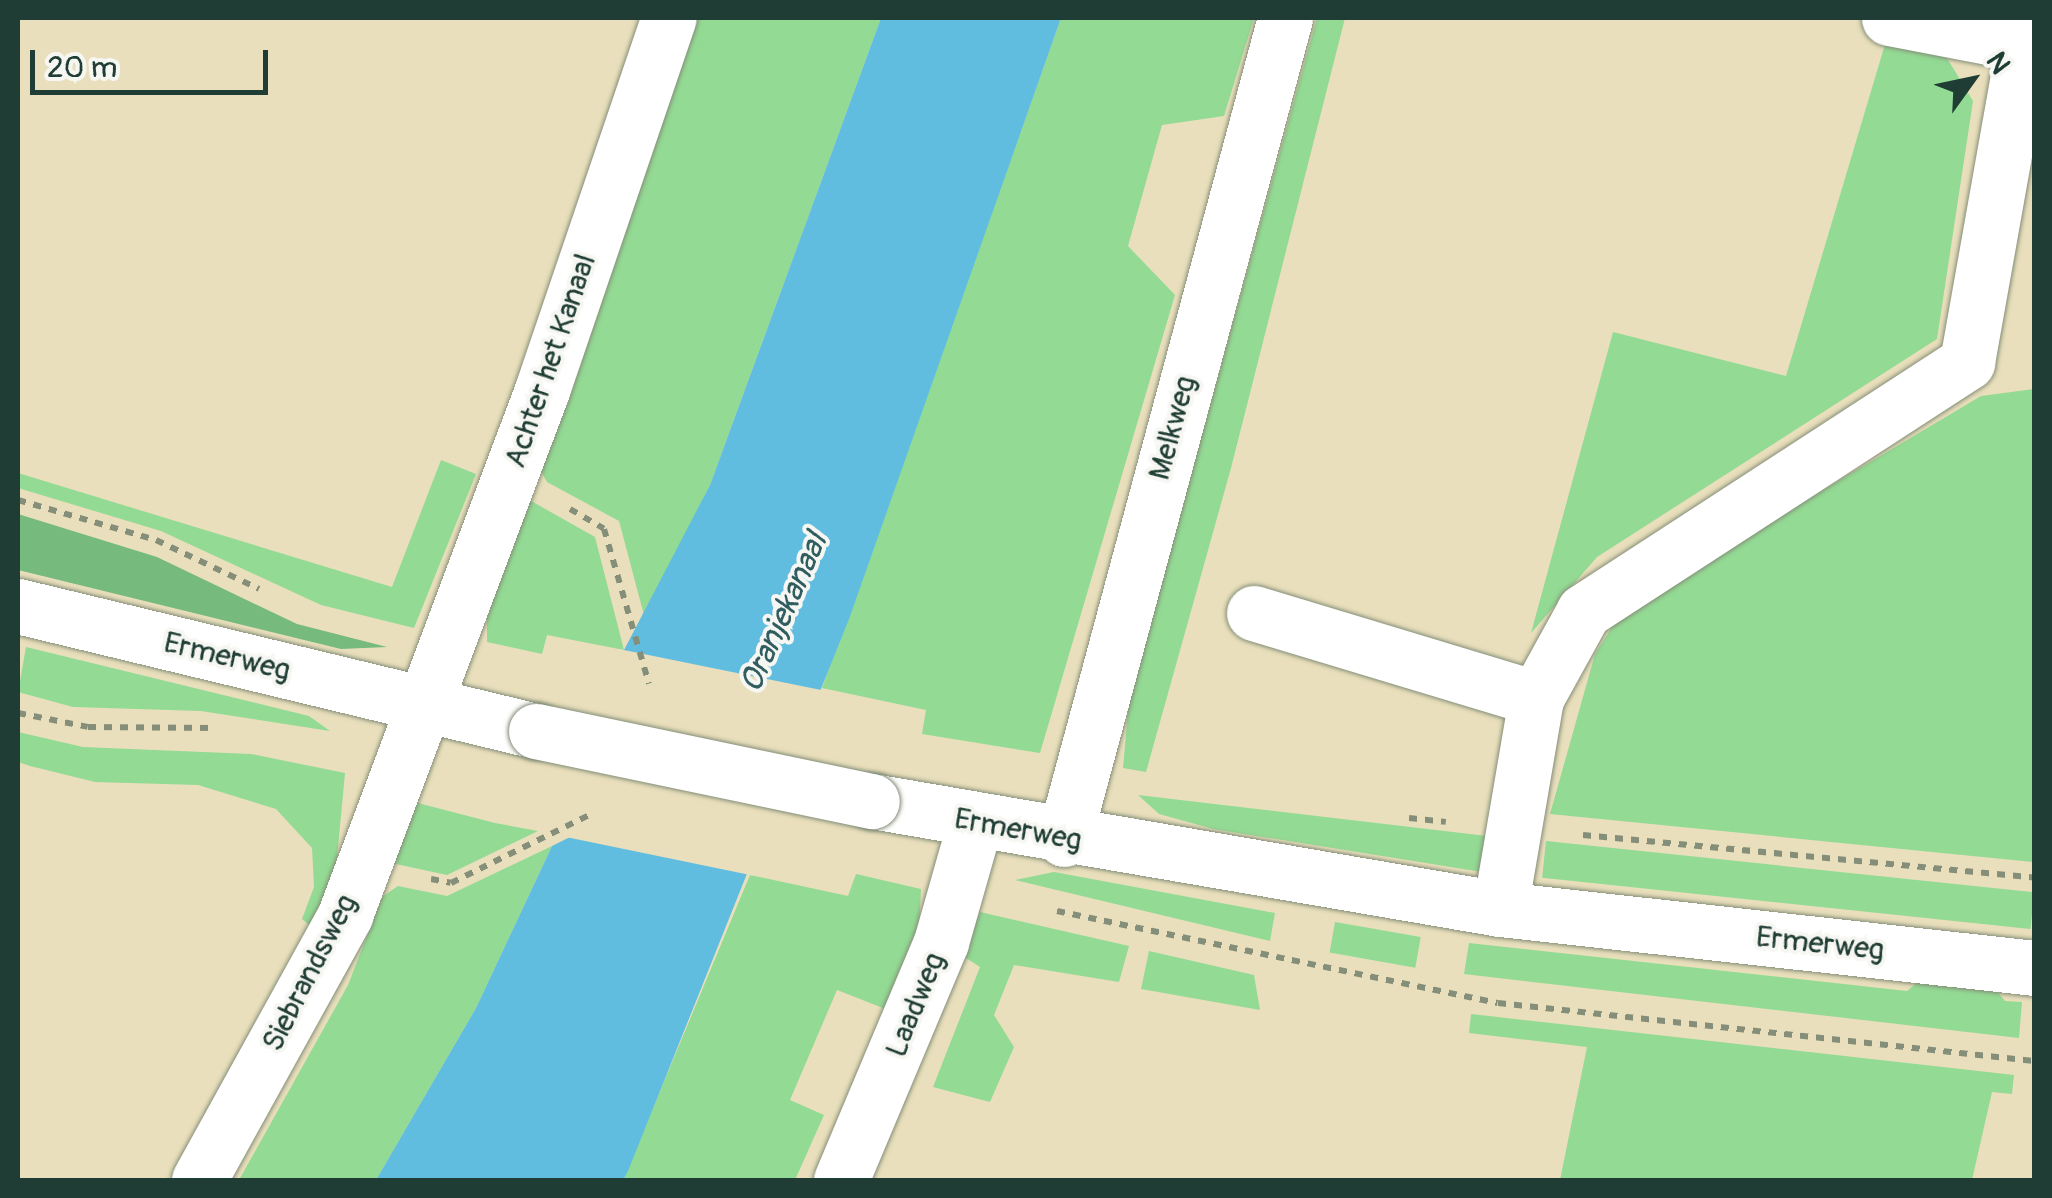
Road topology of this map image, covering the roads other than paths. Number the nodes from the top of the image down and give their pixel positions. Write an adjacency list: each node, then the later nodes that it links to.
1 (668, 18): 8 (street, Achter het Kanaal)
2 (1284, 18): 10 (street, Melkweg)
3 (1888, 18): 4 (street)
4 (2026, 31): 7 (street)
5 (18, 606): 8 (street, Ermerweg)
6 (1254, 613): 7 (street)
7 (1536, 698): 11 (street)
8 (422, 700): 9 (street, Ermerweg, bridge); 13 (street, Siebrandsweg)
9 (976, 824): 10 (street, Ermerweg); 14 (street, Laadweg)
10 (1064, 839): 11 (street, Ermerweg)
11 (1500, 909): 12 (street, Ermerweg)
12 (2034, 968)
13 (199, 1180)
14 (841, 1180)

